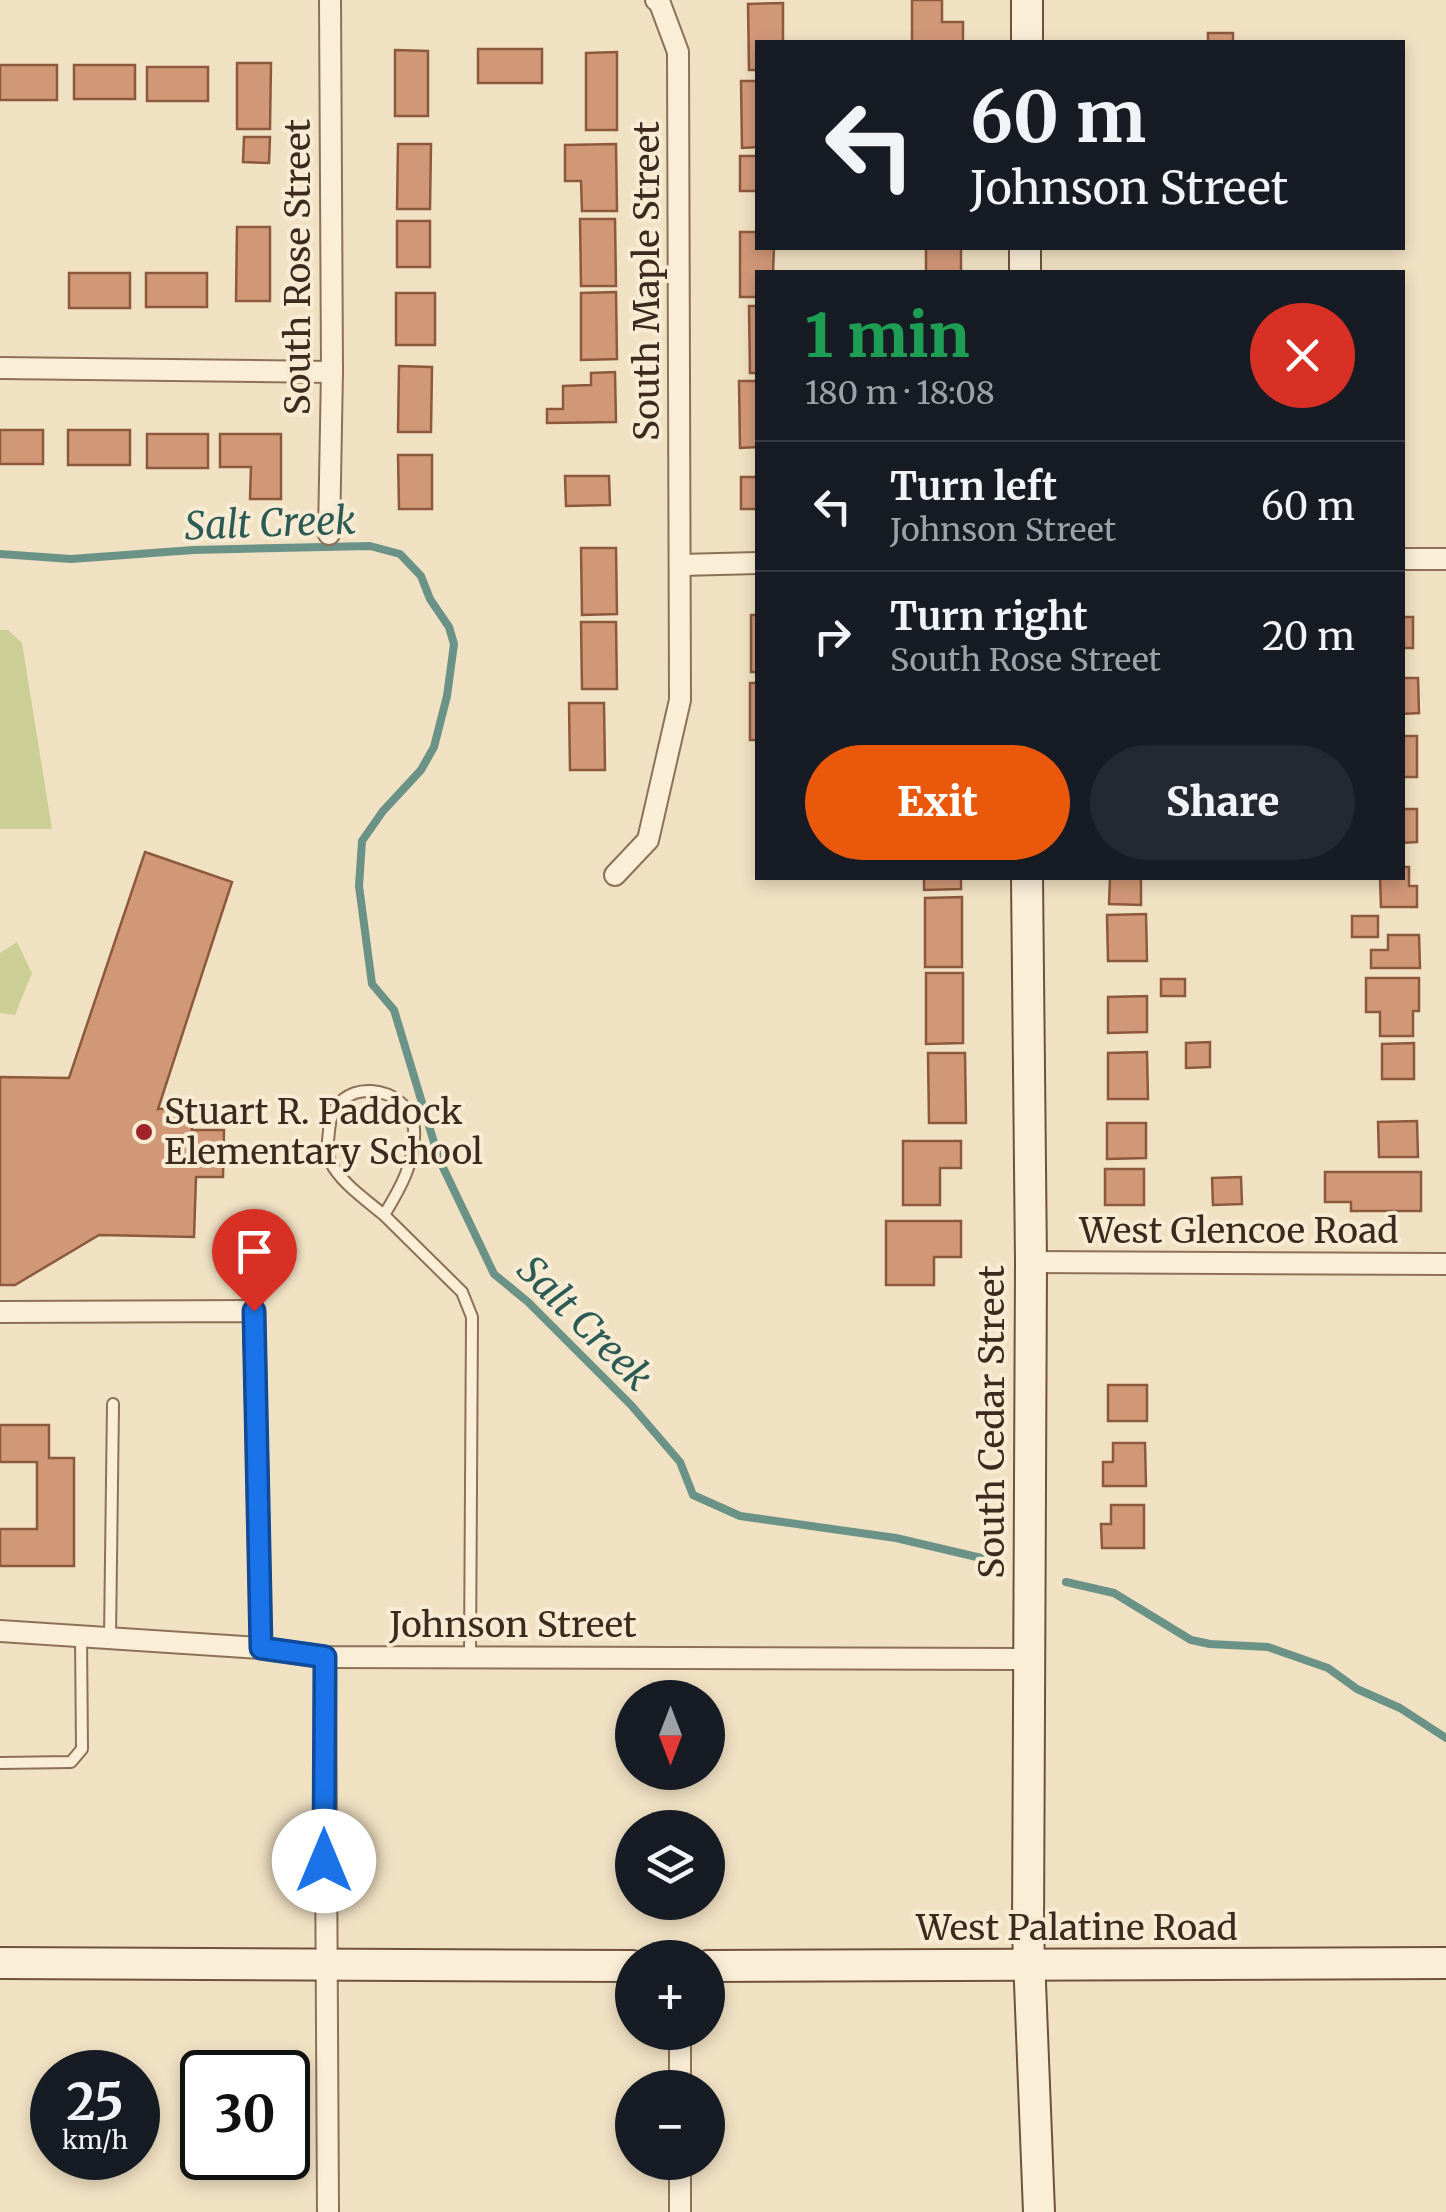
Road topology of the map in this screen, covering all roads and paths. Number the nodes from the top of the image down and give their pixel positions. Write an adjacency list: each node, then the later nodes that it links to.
1 (330, 0): 6 (street, South Rose Street)
2 (657, 0): 11 (street, South Maple Street)
3 (1027, 0): 4 (street)
4 (1027, 40)
5 (0, 368): 6 (street)
6 (332, 372): 7 (street, South Rose Street)
7 (329, 534)
8 (1405, 559): 9 (street)
9 (1446, 559)
10 (755, 563): 11 (street)
11 (682, 565): 12 (street, South Maple Street)
12 (616, 874)
13 (1027, 880): 15 (street, South Cedar Street)
14 (384, 1215): 14 (lane); 24 (lane)
15 (1031, 1262): 16 (street, West Glencoe Road); 25 (street, South Cedar Street)
16 (1446, 1264)
17 (0, 1312): 22 (street)
18 (113, 1404): 21 (lane)
19 (0, 1630): 20 (street, Johnson Street)
20 (81, 1636): 21 (street, Johnson Street); 26 (lane)
21 (110, 1638): 22 (street, Johnson Street)
22 (261, 1648): 23 (street, Johnson Street)
23 (325, 1657): 24 (street, Johnson Street); 29 (street)
24 (470, 1658): 25 (street, Johnson Street)
25 (1028, 1660): 32 (street, South Cedar Street)
26 (0, 1763)
27 (0, 1963): 29 (street)
28 (1446, 1963): 32 (street, West Palatine Road)
29 (324, 1964): 30 (street); 34 (street)
30 (615, 1966)
31 (725, 1966): 32 (street, West Palatine Road)
32 (1029, 1966): 36 (street, South Cedar Street)
33 (680, 2180): 35 (street)
34 (328, 2212)
35 (680, 2212)
36 (1038, 2212)

